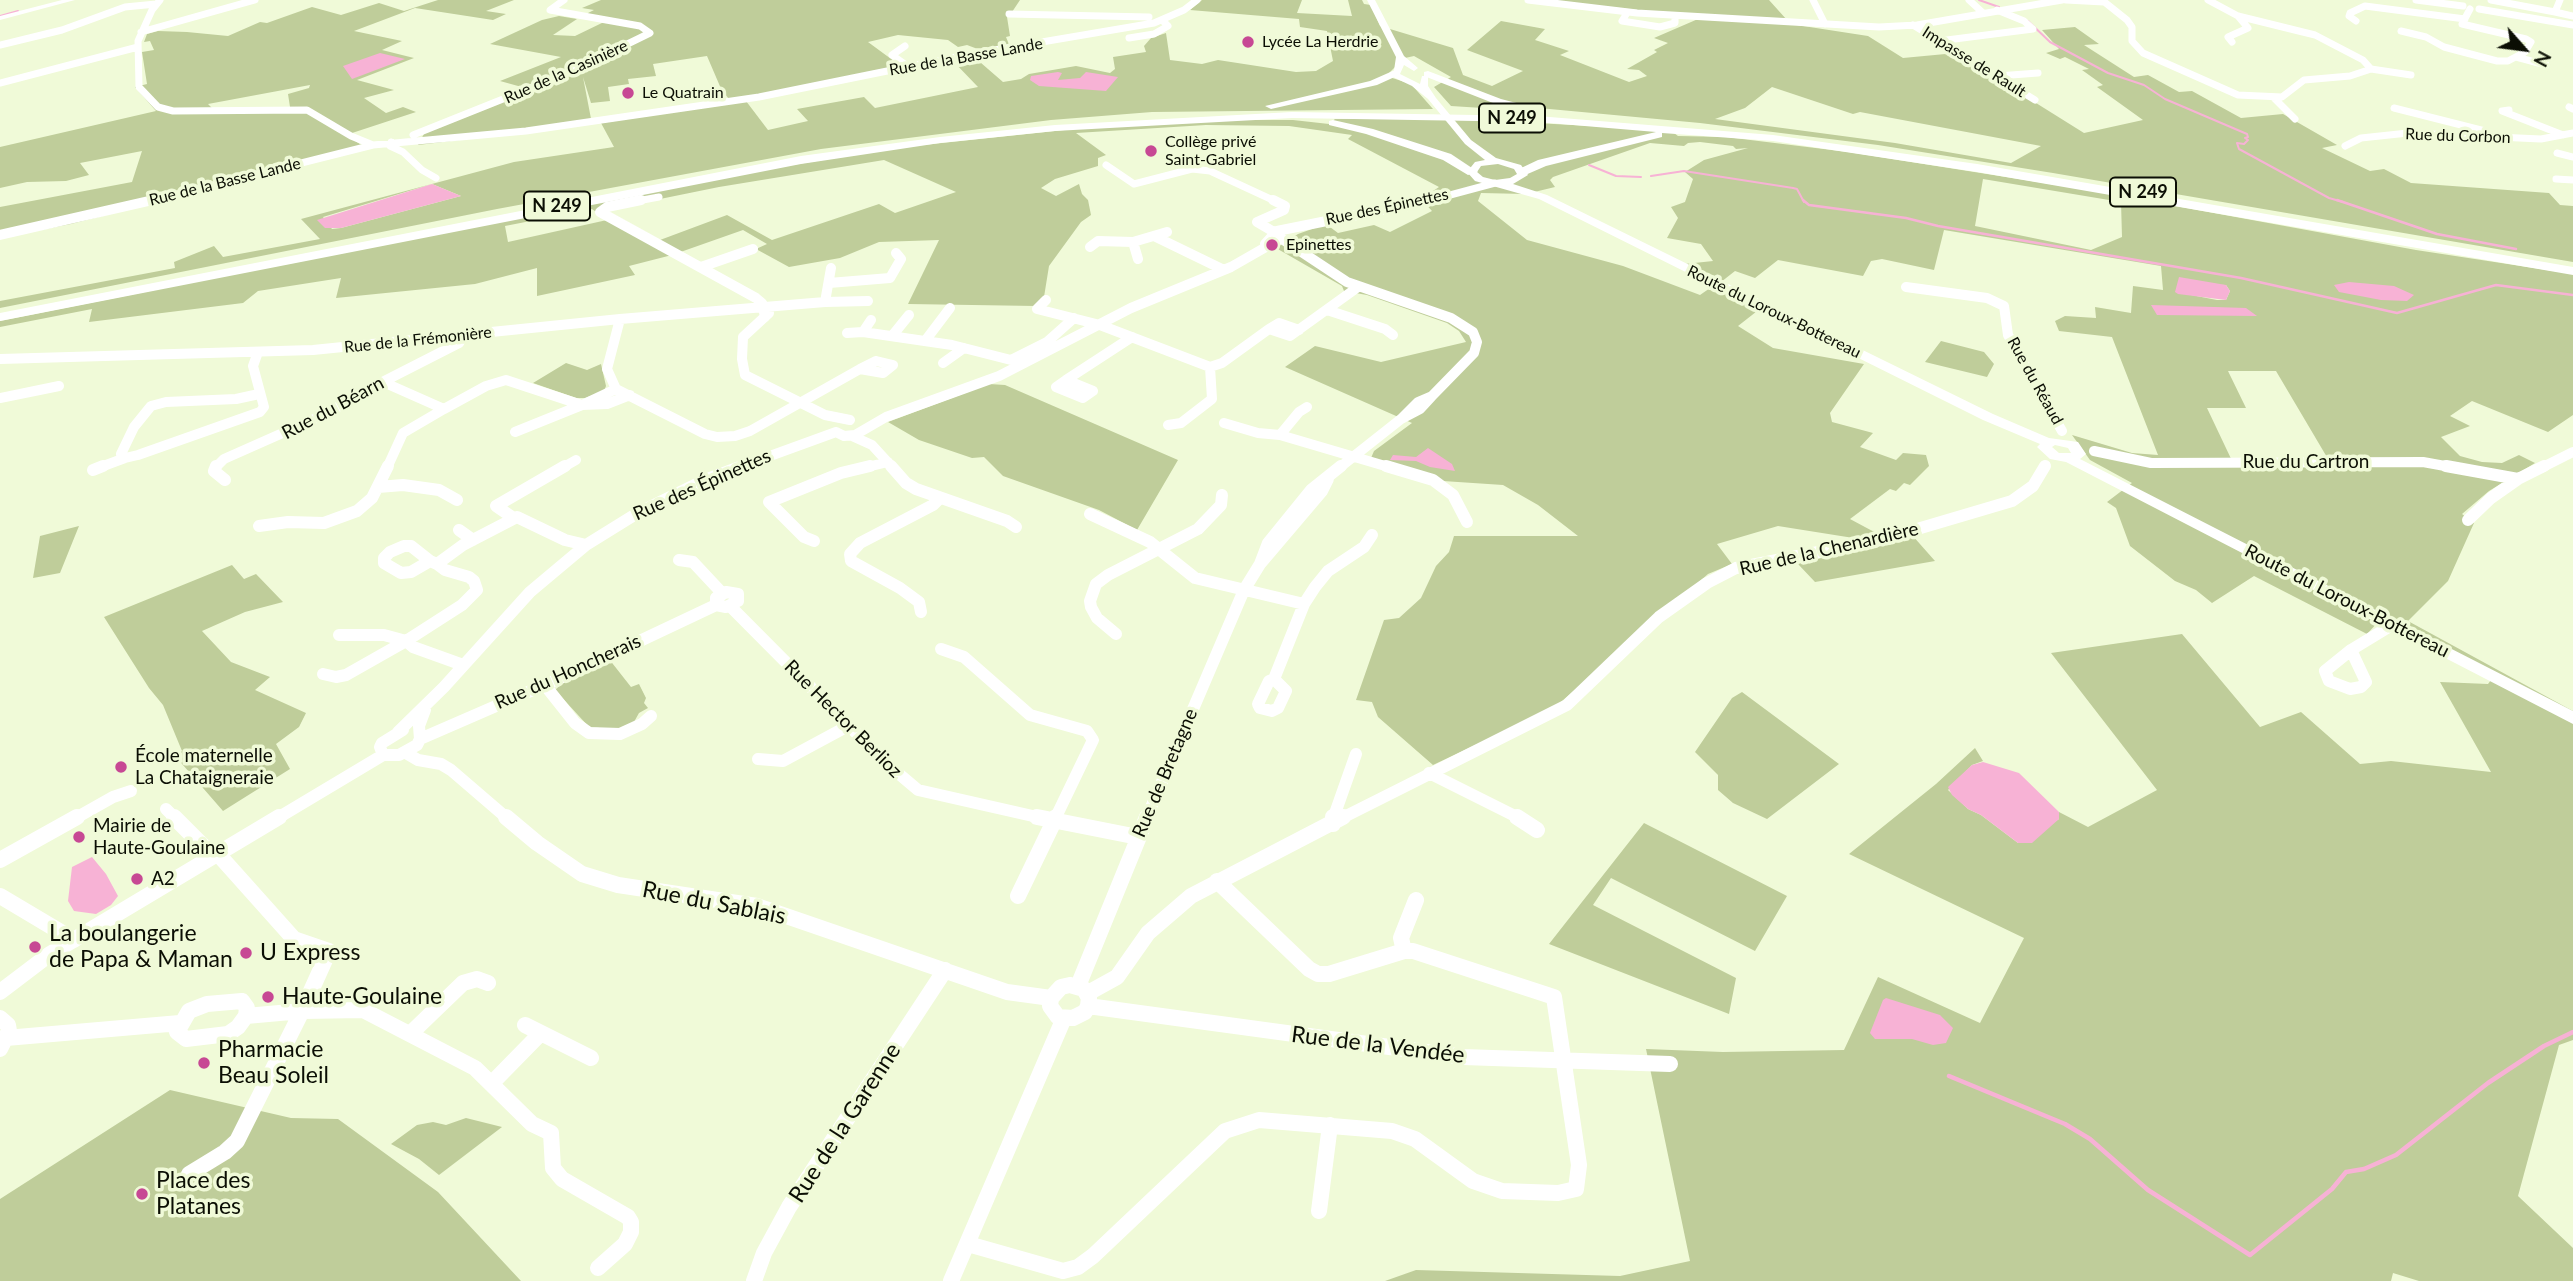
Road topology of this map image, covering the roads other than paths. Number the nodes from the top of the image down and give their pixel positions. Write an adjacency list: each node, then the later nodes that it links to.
1 (71, 0): 25 (main road)
2 (255, 0): 33 (street)
3 (564, 0): 67 (street, Rue de la Casinière)
4 (1197, 0): 27 (street, Rue de la Basse Lande)
5 (1371, 0): 42 (main road)
6 (1528, 0): 20 (street)
7 (1813, 0): 29 (street)
8 (1969, 0): 18 (street)
9 (2064, 0): 14 (street); 17 (street)
10 (2208, 0): 23 (street)
11 (2416, 0): 16 (street)
12 (2491, 0): 19 (street)
13 (2560, 0): 19 (street)
14 (2103, 1): 55 (street)
15 (158, 2): 33 (street); 36 (street)
16 (2472, 6): 26 (street); 31 (street)
17 (1997, 10): 18 (street); 34 (street)
18 (1982, 12): 30 (street)
19 (2555, 12): 24 (street)
20 (1627, 13): 22 (street); 22 (street)
21 (1009, 14): 27 (street)
22 (1675, 16): 29 (street)
23 (2238, 16): 35 (street); 47 (street)
24 (2573, 16)
25 (0, 18)
26 (2465, 19): 28 (street); 43 (street)
27 (1164, 20): 37 (street); 45 (street, Rue de la Basse Lande)
28 (2356, 21)
29 (1825, 24): 30 (street)
30 (1913, 25): 34 (street, Impasse de Rault)
31 (2573, 25)
32 (2401, 31): 40 (street)
33 (141, 32): 38 (street)
34 (1939, 41): 52 (street, Impasse de Rault)
35 (2232, 41)
36 (0, 45)
37 (1133, 46)
38 (138, 47): 54 (street); 72 (street)
39 (905, 47): 45 (street)
40 (2444, 47): 41 (street); 43 (street)
41 (2435, 48)
42 (1398, 54): 46 (main road); 48 (main road)
43 (2515, 57): 44 (street)
44 (2546, 65)
45 (909, 66): 67 (street, Rue de la Basse Lande)
46 (1414, 68): 48 (main road); 51 (main road)
47 (2371, 69): 50 (street); 55 (street)
48 (1398, 71): 53 (main road); 61 (highway)
49 (2038, 73): 52 (street)
50 (2410, 75)
51 (1427, 76): 53 (main road); 57 (main road); 64 (highway)
52 (1998, 76): 56 (street, Impasse de Rault)
53 (1407, 80): 57 (main road)
54 (0, 83)
55 (2274, 98): 65 (street)
56 (2035, 100)
57 (1434, 101): 71 (main road)
58 (2436, 107): 63 (street)
59 (2393, 108): 63 (street)
60 (2509, 110): 66 (street)
61 (1175, 115): 64 (highway, N 249); 109 (highway, N 249)
62 (1227, 117): 69 (highway, N 249); 78 (highway); 112 (highway, N 249)
63 (2428, 117): 68 (street)
64 (1602, 118): 99 (highway, N 249)
65 (2295, 119)
66 (2569, 134): 68 (street, Rue du Corbon)
67 (419, 136): 70 (street, Rue de la Basse Lande)
68 (2497, 137): 73 (street, Rue du Corbon)
69 (1796, 141): 79 (highway); 99 (highway, N 249)
70 (391, 142): 72 (street, Rue de la Basse Lande); 80 (street)
71 (1468, 142): 76 (main road); 78 (main road)
72 (373, 145): 90 (street, Rue de la Basse Lande)
73 (2346, 146)
74 (2557, 153): 75 (street)
75 (2573, 157)
76 (1493, 161): 78 (main road); 79 (main road)
77 (1106, 166): 91 (street)
78 (1475, 170): 83 (main road, Route du Loroux-Bottereau); 84 (street, Rue des Épinettes)
79 (1522, 174): 83 (main road); 86 (main road, Route du Loroux-Bottereau)
80 (436, 178)
81 (2556, 179): 82 (street)
82 (2573, 180)
83 (1497, 183): 84 (street, Rue des Épinettes); 86 (main road, Route du Loroux-Bottereau)
84 (1461, 191): 91 (street, Rue des Épinettes)
85 (659, 197): 97 (street)
86 (1543, 197): 149 (main road, Route du Loroux-Bottereau)
87 (1105, 231): 93 (street)
88 (1133, 232): 92 (street)
89 (1167, 232): 92 (street)
90 (0, 235)
91 (1282, 236): 100 (street, Rue des Épinettes); 102 (street, Rue de Bretagne)
92 (1151, 237): 93 (street); 100 (street)
93 (1133, 242): 96 (street)
94 (753, 249): 97 (street)
95 (896, 253): 101 (street)
96 (1138, 259)
97 (701, 267): 110 (street)
98 (831, 268): 101 (street)
99 (2573, 269)
100 (1224, 270): 116 (street, Rue des Épinettes)
101 (829, 283): 105 (street)
102 (1358, 287): 108 (street); 152 (street, Rue de Bretagne)
103 (1906, 287): 149 (street, Rue du Réaud)
104 (1046, 300): 113 (street)
105 (825, 302): 106 (street, Rue de la Frémonière); 110 (street, Rue de la Frémonière)
106 (868, 302)
107 (950, 307): 123 (street)
108 (1327, 310): 120 (street); 128 (street)
109 (0, 312)
110 (763, 312): 114 (street, Rue de la Frémonière); 137 (street)
111 (909, 315): 121 (street)
112 (0, 317)
113 (1074, 318): 116 (street); 124 (street)
114 (620, 319): 119 (street, Rue de la Frémonière); 133 (street)
115 (871, 320): 117 (street)
116 (1100, 325): 122 (street); 142 (street, Rue des Épinettes)
117 (863, 332): 118 (street); 121 (street)
118 (847, 333)
119 (464, 335): 125 (street, Rue de la Frémonière); 131 (street, Rue du Béarn)
120 (1393, 335)
121 (892, 336): 123 (street)
122 (1132, 337): 128 (street); 130 (street)
123 (925, 341): 124 (street)
124 (964, 348): 127 (street)
125 (258, 352): 126 (street, Rue de la Frémonière); 134 (street)
126 (4, 360)
127 (943, 363)
128 (1210, 367): 144 (street)
129 (860, 369): 137 (street)
130 (1066, 380)
131 (383, 382): 140 (street); 158 (street, Rue du Béarn)
132 (59, 386): 136 (street)
133 (616, 388): 135 (street); 138 (street)
134 (259, 394): 153 (street); 153 (street)
135 (630, 395): 137 (street); 138 (street)
136 (0, 398)
137 (798, 403): 141 (street)
138 (582, 405): 140 (street); 147 (street)
139 (1307, 407): 148 (street)
140 (444, 409): 159 (street)
141 (825, 415): 145 (street); 146 (street)
142 (886, 417): 146 (street, Rue des Épinettes)
143 (1224, 423): 148 (street)
144 (1168, 425)
145 (837, 428): 146 (street, Rue des Épinettes); 146 (street); 173 (street, Rue des Épinettes)
146 (860, 429): 155 (street)
147 (515, 432)
148 (1280, 435): 152 (street)
149 (2061, 449): 150 (street, Rue du Cartron); 180 (main road, Route du Loroux-Bottereau); 200 (street, Rue de la Chenardière)
150 (2094, 450): 157 (street, Rue du Cartron)
151 (2573, 452): 157 (street)
152 (1352, 456): 166 (street); 176 (street, Rue de Bretagne)
153 (125, 458): 156 (street)
154 (576, 460): 164 (street)
155 (888, 462): 161 (street); 172 (street)
156 (93, 470)
157 (2518, 479): 165 (street)
158 (225, 480)
159 (378, 487): 162 (street); 167 (street)
160 (1222, 495): 174 (street)
161 (940, 498): 168 (street); 179 (street)
162 (457, 500)
163 (1090, 514): 174 (street)
164 (512, 517): 171 (street); 173 (street)
165 (2468, 520)
166 (1467, 522)
167 (259, 526)
168 (1016, 527)
169 (458, 530): 171 (street)
170 (1372, 535): 178 (street)
171 (473, 540): 183 (street)
172 (814, 541)
173 (586, 545): 186 (street, Rue des Épinettes)
174 (1159, 550): 176 (street); 181 (street)
175 (679, 560): 177 (street, Rue Hector Berlioz)
176 (1244, 590): 178 (street); 206 (street, Rue de Bretagne)
177 (723, 601): 189 (street, Rue du Honcherais); 193 (street, Rue Hector Berlioz)
178 (1304, 604): 188 (street)
179 (921, 612)
180 (2392, 625): 185 (street); 192 (main road, Route du Loroux-Bottereau)
181 (1116, 634)
182 (339, 635): 183 (street)
183 (406, 641): 186 (street); 187 (street)
184 (941, 649): 203 (street)
185 (2351, 650)
186 (463, 665): 190 (street, Rue des Épinettes)
187 (323, 674)
188 (1274, 679)
189 (544, 684): 191 (street); 195 (street, Rue du Honcherais)
190 (429, 703): 194 (street, Rue des Épinettes); 195 (street, Rue des Épinettes)
191 (651, 716)
192 (2573, 718)
193 (848, 726): 199 (street); 203 (street, Rue Hector Berlioz)
194 (398, 732): 195 (street); 198 (street, Rue des Épinettes)
195 (419, 736): 196 (street)
196 (406, 753): 198 (street); 215 (street, Rue du Sablais)
197 (1356, 754): 204 (street)
198 (383, 755): 207 (street)
199 (758, 760)
200 (1429, 773): 204 (street, Rue de la Chenardière); 205 (street)
201 (131, 791): 208 (street)
202 (166, 809): 207 (street)
203 (1054, 820): 206 (street, Rue Hector Berlioz); 211 (street)
204 (1333, 824): 209 (street, Rue de la Chenardière)
205 (1538, 830)
206 (1138, 837): 218 (street, Rue de Bretagne)
207 (218, 854): 213 (street); 220 (street)
208 (0, 860)
209 (1217, 881): 214 (street); 218 (street, Rue de la Chenardière)
210 (0, 895): 213 (street)
211 (1018, 896)
212 (1416, 900): 214 (street)
213 (74, 940): 217 (street)
214 (1404, 951): 230 (street)
215 (945, 970): 219 (street, Rue du Sablais); 239 (street, Rue de la Garenne)
216 (488, 983): 227 (street)
217 (0, 992)
218 (1085, 995): 219 (street); 223 (street); 230 (street, Rue de la Vendée)
219 (1051, 998): 223 (street)
220 (302, 1011): 221 (street); 227 (street); 234 (street)
221 (247, 1016): 224 (street); 224 (street)
222 (0, 1018): 228 (street)
223 (1064, 1018): 236 (street)
224 (180, 1023): 228 (street)
225 (525, 1025): 226 (street)
226 (541, 1033): 229 (street); 232 (street)
227 (410, 1034): 232 (street)
228 (3, 1044)
229 (591, 1058)
230 (1562, 1060): 231 (street, Rue de la Vendée); 233 (street)
231 (1670, 1064)
232 (492, 1083): 237 (street)
233 (1330, 1125): 235 (street); 238 (street)
234 (189, 1174)
235 (1320, 1211)
236 (968, 1244): 238 (street); 240 (street)
237 (598, 1268)
238 (1065, 1276)
239 (754, 1281)
240 (951, 1281)

